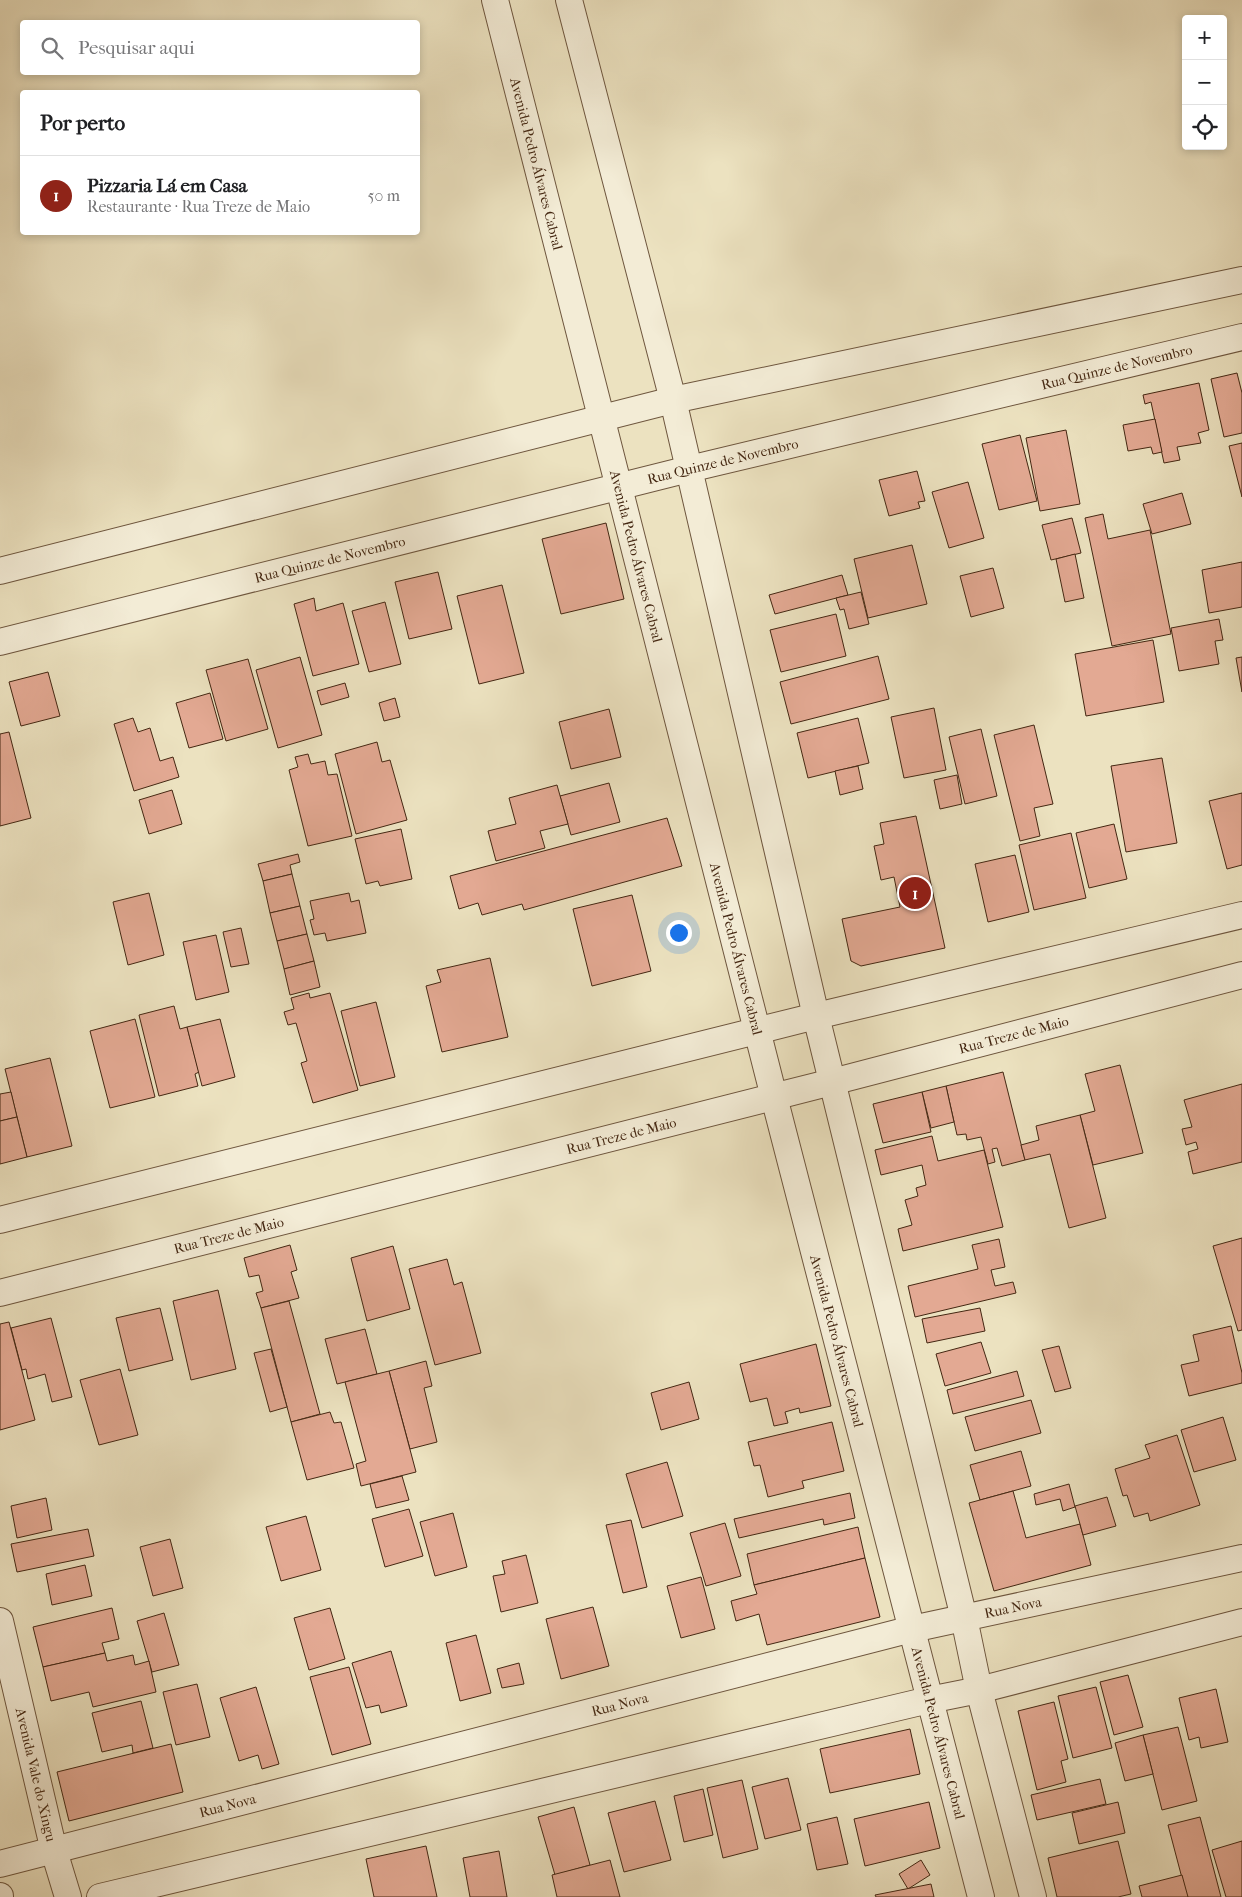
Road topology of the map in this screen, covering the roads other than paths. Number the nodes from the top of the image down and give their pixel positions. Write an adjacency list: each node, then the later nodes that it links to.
1 (495, 0): 6 (street, Avenida Pedro Álvares Cabral)
2 (569, 0): 5 (street)
3 (1242, 280): 5 (street)
4 (1242, 337): 7 (street, Rua Quinze de Novembro)
5 (673, 400): 6 (street); 7 (street)
6 (602, 418): 8 (street, Avenida Pedro Álvares Cabral); 9 (street)
7 (689, 469): 8 (street, Rua Quinze de Novembro); 13 (street)
8 (620, 487): 10 (street, Rua Quinze de Novembro); 14 (street, Avenida Pedro Álvares Cabral)
9 (0, 571)
10 (0, 642)
11 (1242, 916): 13 (street)
12 (1242, 975): 15 (street, Rua Treze de Maio)
13 (816, 1016): 14 (street); 15 (street)
14 (759, 1030): 16 (street, Avenida Pedro Álvares Cabral); 17 (street)
15 (832, 1082): 16 (street, Rua Treze de Maio); 20 (street)
16 (774, 1097): 18 (street, Rua Treze de Maio); 23 (street, Avenida Pedro Álvares Cabral)
17 (0, 1220)
18 (0, 1293)
19 (1242, 1558): 20 (street, Rua Nova)
20 (964, 1618): 23 (street, Rua Nova); 24 (street)
21 (0, 1621): 26 (street, Avenida Vale do Xingu)
22 (1242, 1622): 24 (street)
23 (912, 1629): 25 (street, Avenida Pedro Álvares Cabral); 26 (street, Rua Nova)
24 (978, 1690): 25 (street); 31 (street)
25 (929, 1700): 29 (street); 30 (street, Avenida Pedro Álvares Cabral)
26 (54, 1851): 27 (street, Rua Nova); 28 (street, Avenida Vale do Xingu)
27 (0, 1864)
28 (68, 1897)
29 (100, 1897)
30 (981, 1897)
31 (1033, 1897)

